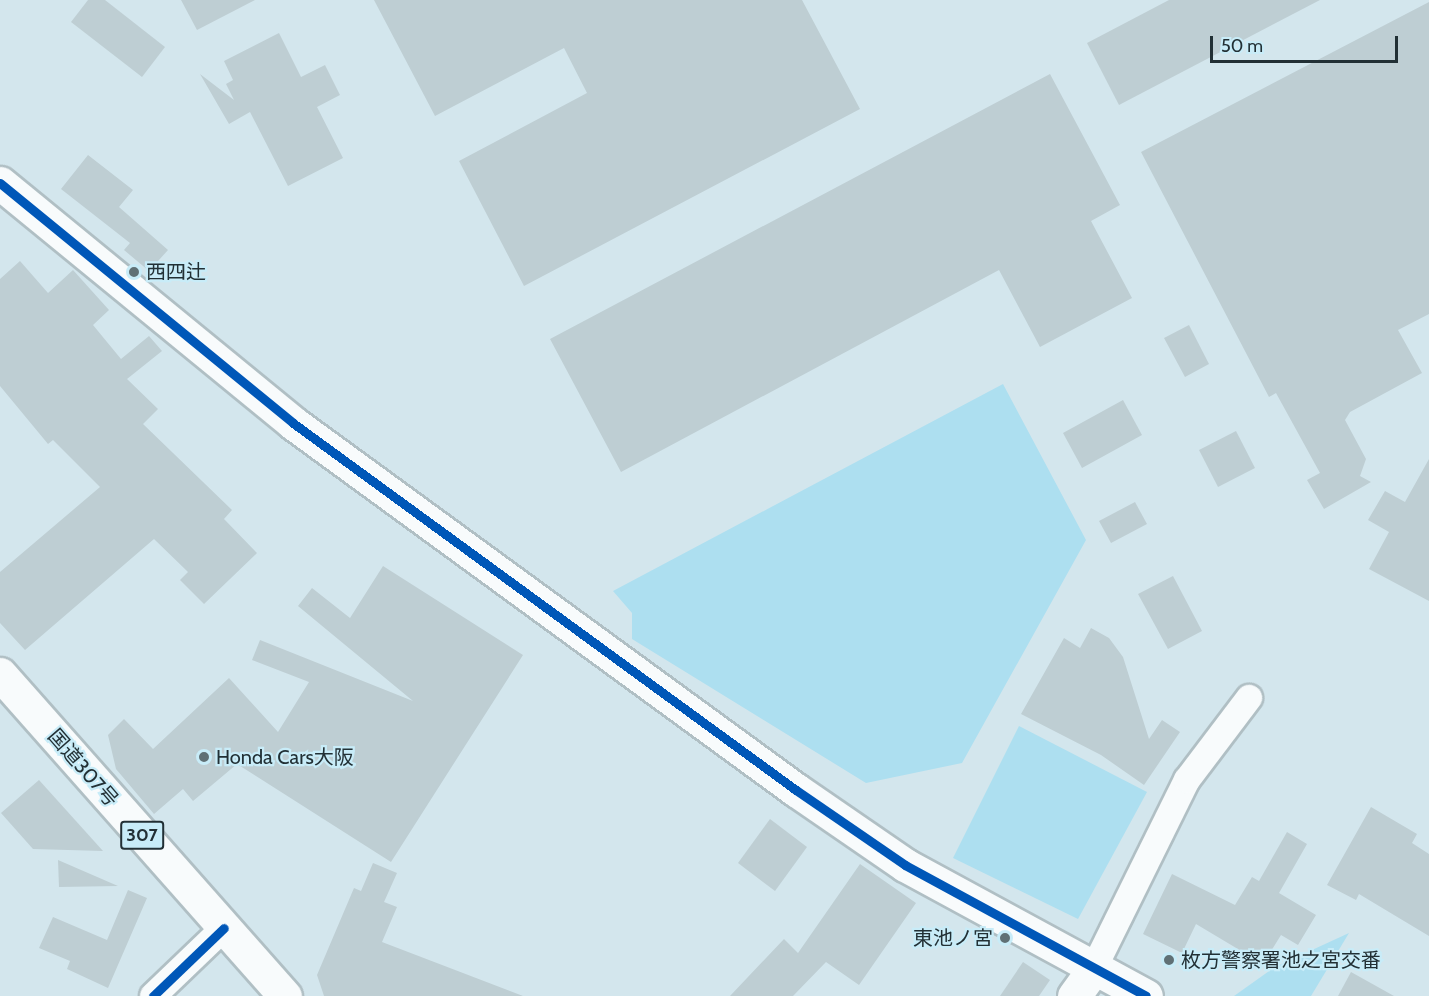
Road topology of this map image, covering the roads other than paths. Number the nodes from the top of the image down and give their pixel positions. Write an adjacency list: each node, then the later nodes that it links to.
1 (0, 183): 5 (main road)
2 (0, 674): 4 (main road, 国道307号 / 307)
3 (1249, 698): 5 (street)
4 (224, 928): 6 (street); 7 (main road, 国道307号 / 307)
5 (1094, 968): 8 (main road); 9 (main road)
6 (153, 996)
7 (285, 996)
8 (1074, 996)
9 (1146, 996)

